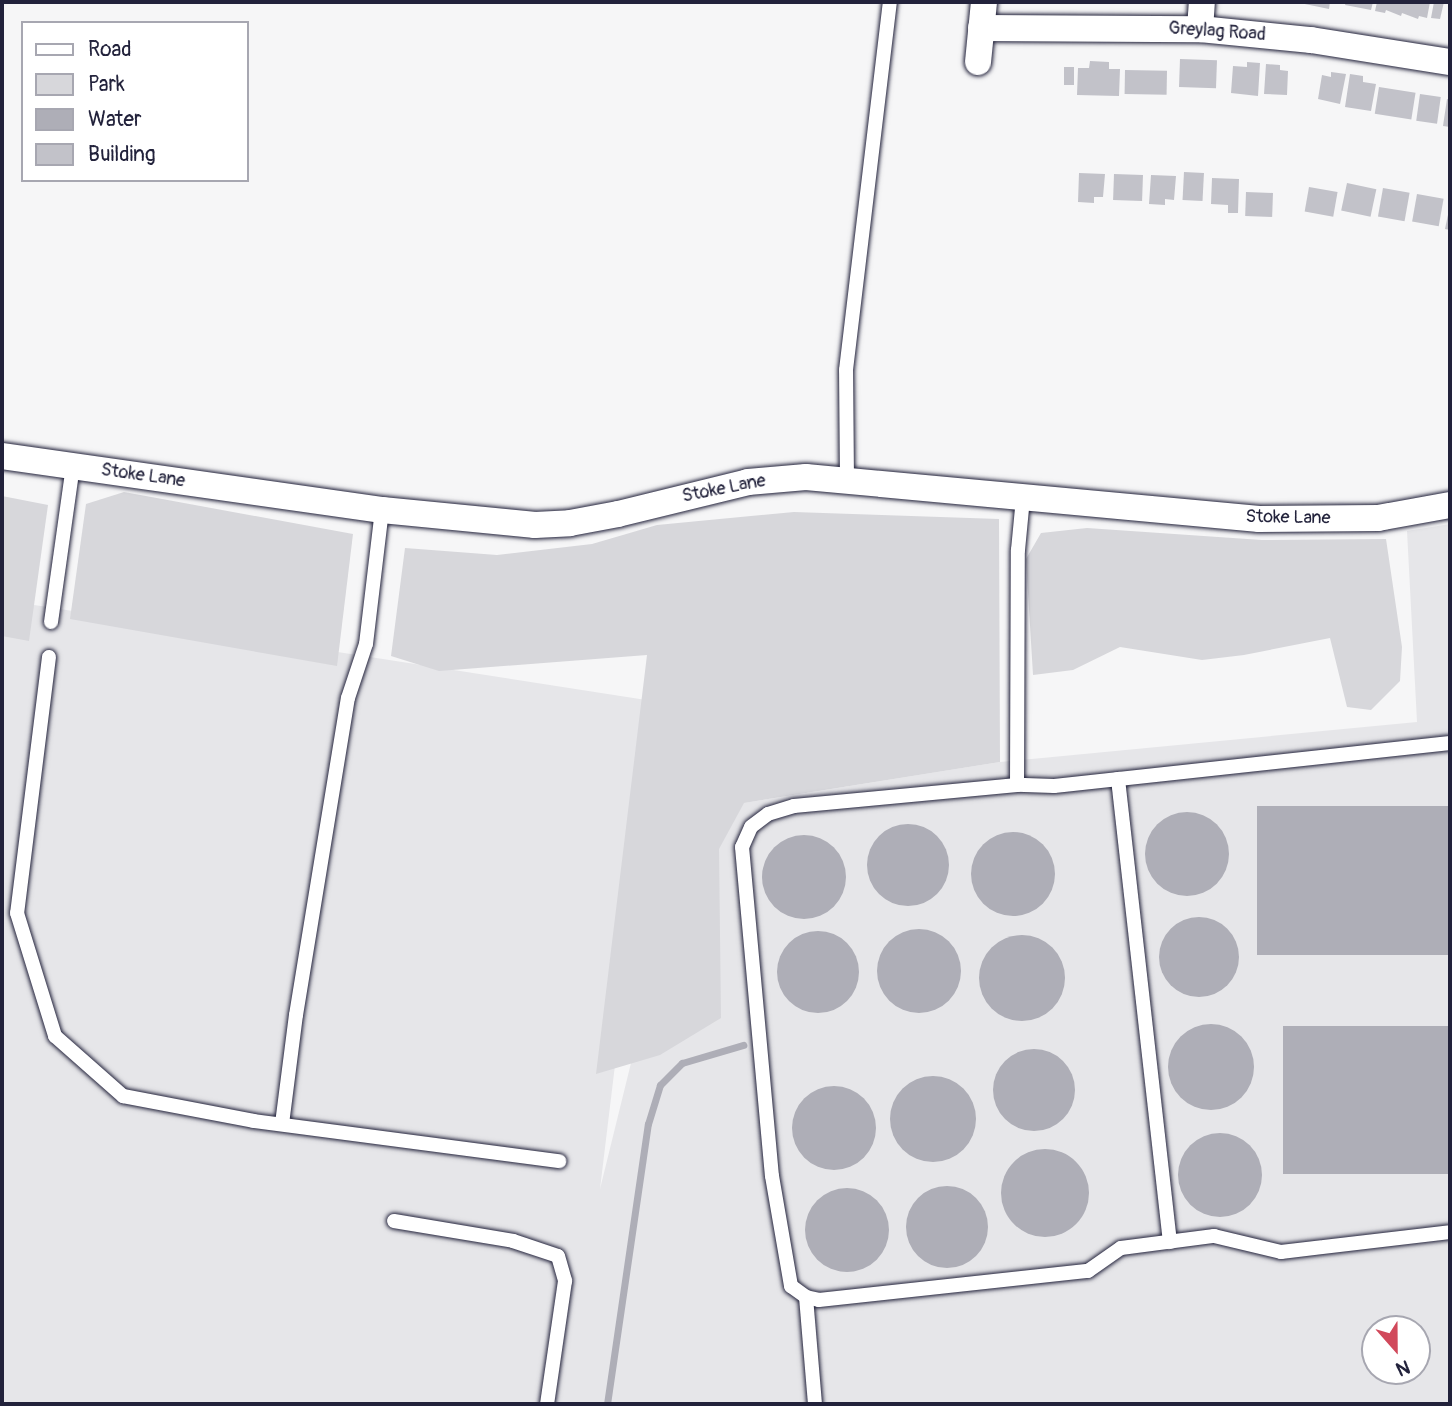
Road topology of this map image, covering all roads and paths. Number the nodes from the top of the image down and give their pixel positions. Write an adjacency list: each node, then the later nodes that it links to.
1 (890, 2): 9 (lane)
2 (1202, 2): 4 (street)
3 (983, 15): 4 (street, Greylag Road); 6 (street, Greylag Road)
4 (1200, 29): 5 (street, Greylag Road)
5 (1450, 61)
6 (978, 62)
7 (2, 456): 8 (street, Stoke Lane)
8 (73, 466): 12 (street, Stoke Lane); 13 (lane)
9 (847, 481): 10 (street, Stoke Lane); 12 (street, Stoke Lane)
10 (1023, 498): 11 (street, Stoke Lane); 17 (lane)
11 (1450, 505)
12 (382, 510): 18 (lane)
13 (51, 622)
14 (49, 657): 18 (lane)
15 (1450, 743): 16 (lane)
16 (1118, 779): 17 (lane); 22 (lane)
17 (1017, 785): 23 (lane)
18 (282, 1124): 19 (lane)
19 (559, 1161)
20 (394, 1222): 24 (lane)
21 (1450, 1232): 22 (lane)
22 (1170, 1242): 23 (lane)
23 (806, 1297): 25 (lane)
24 (547, 1404)
25 (815, 1404)

